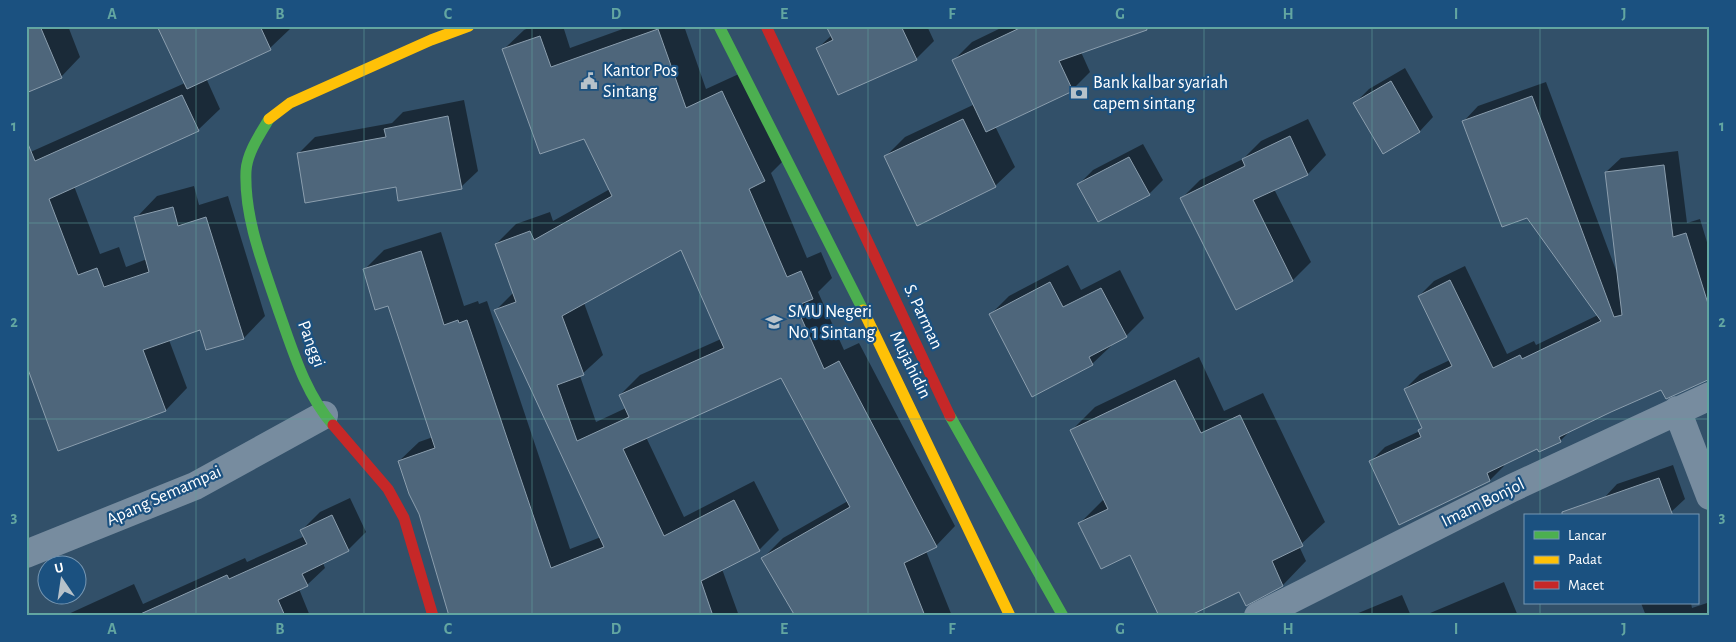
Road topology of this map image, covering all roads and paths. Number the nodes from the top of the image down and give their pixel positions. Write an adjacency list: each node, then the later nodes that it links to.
1 (469, 26): 4 (main road, Panggi)
2 (720, 26): 11 (main road, Mujahidin)
3 (766, 26): 12 (main road, S. Parman)
4 (428, 33): 7 (main road, Panggi)
5 (1710, 396): 6 (street, Imam Bonjol)
6 (1677, 410): 8 (street); 13 (street, Imam Bonjol)
7 (324, 415): 9 (street, Apang Semampai); 10 (main road, Panggi)
8 (1710, 496)
9 (26, 554)
10 (433, 616)
11 (1010, 616)
12 (1063, 616)
13 (1258, 616)

